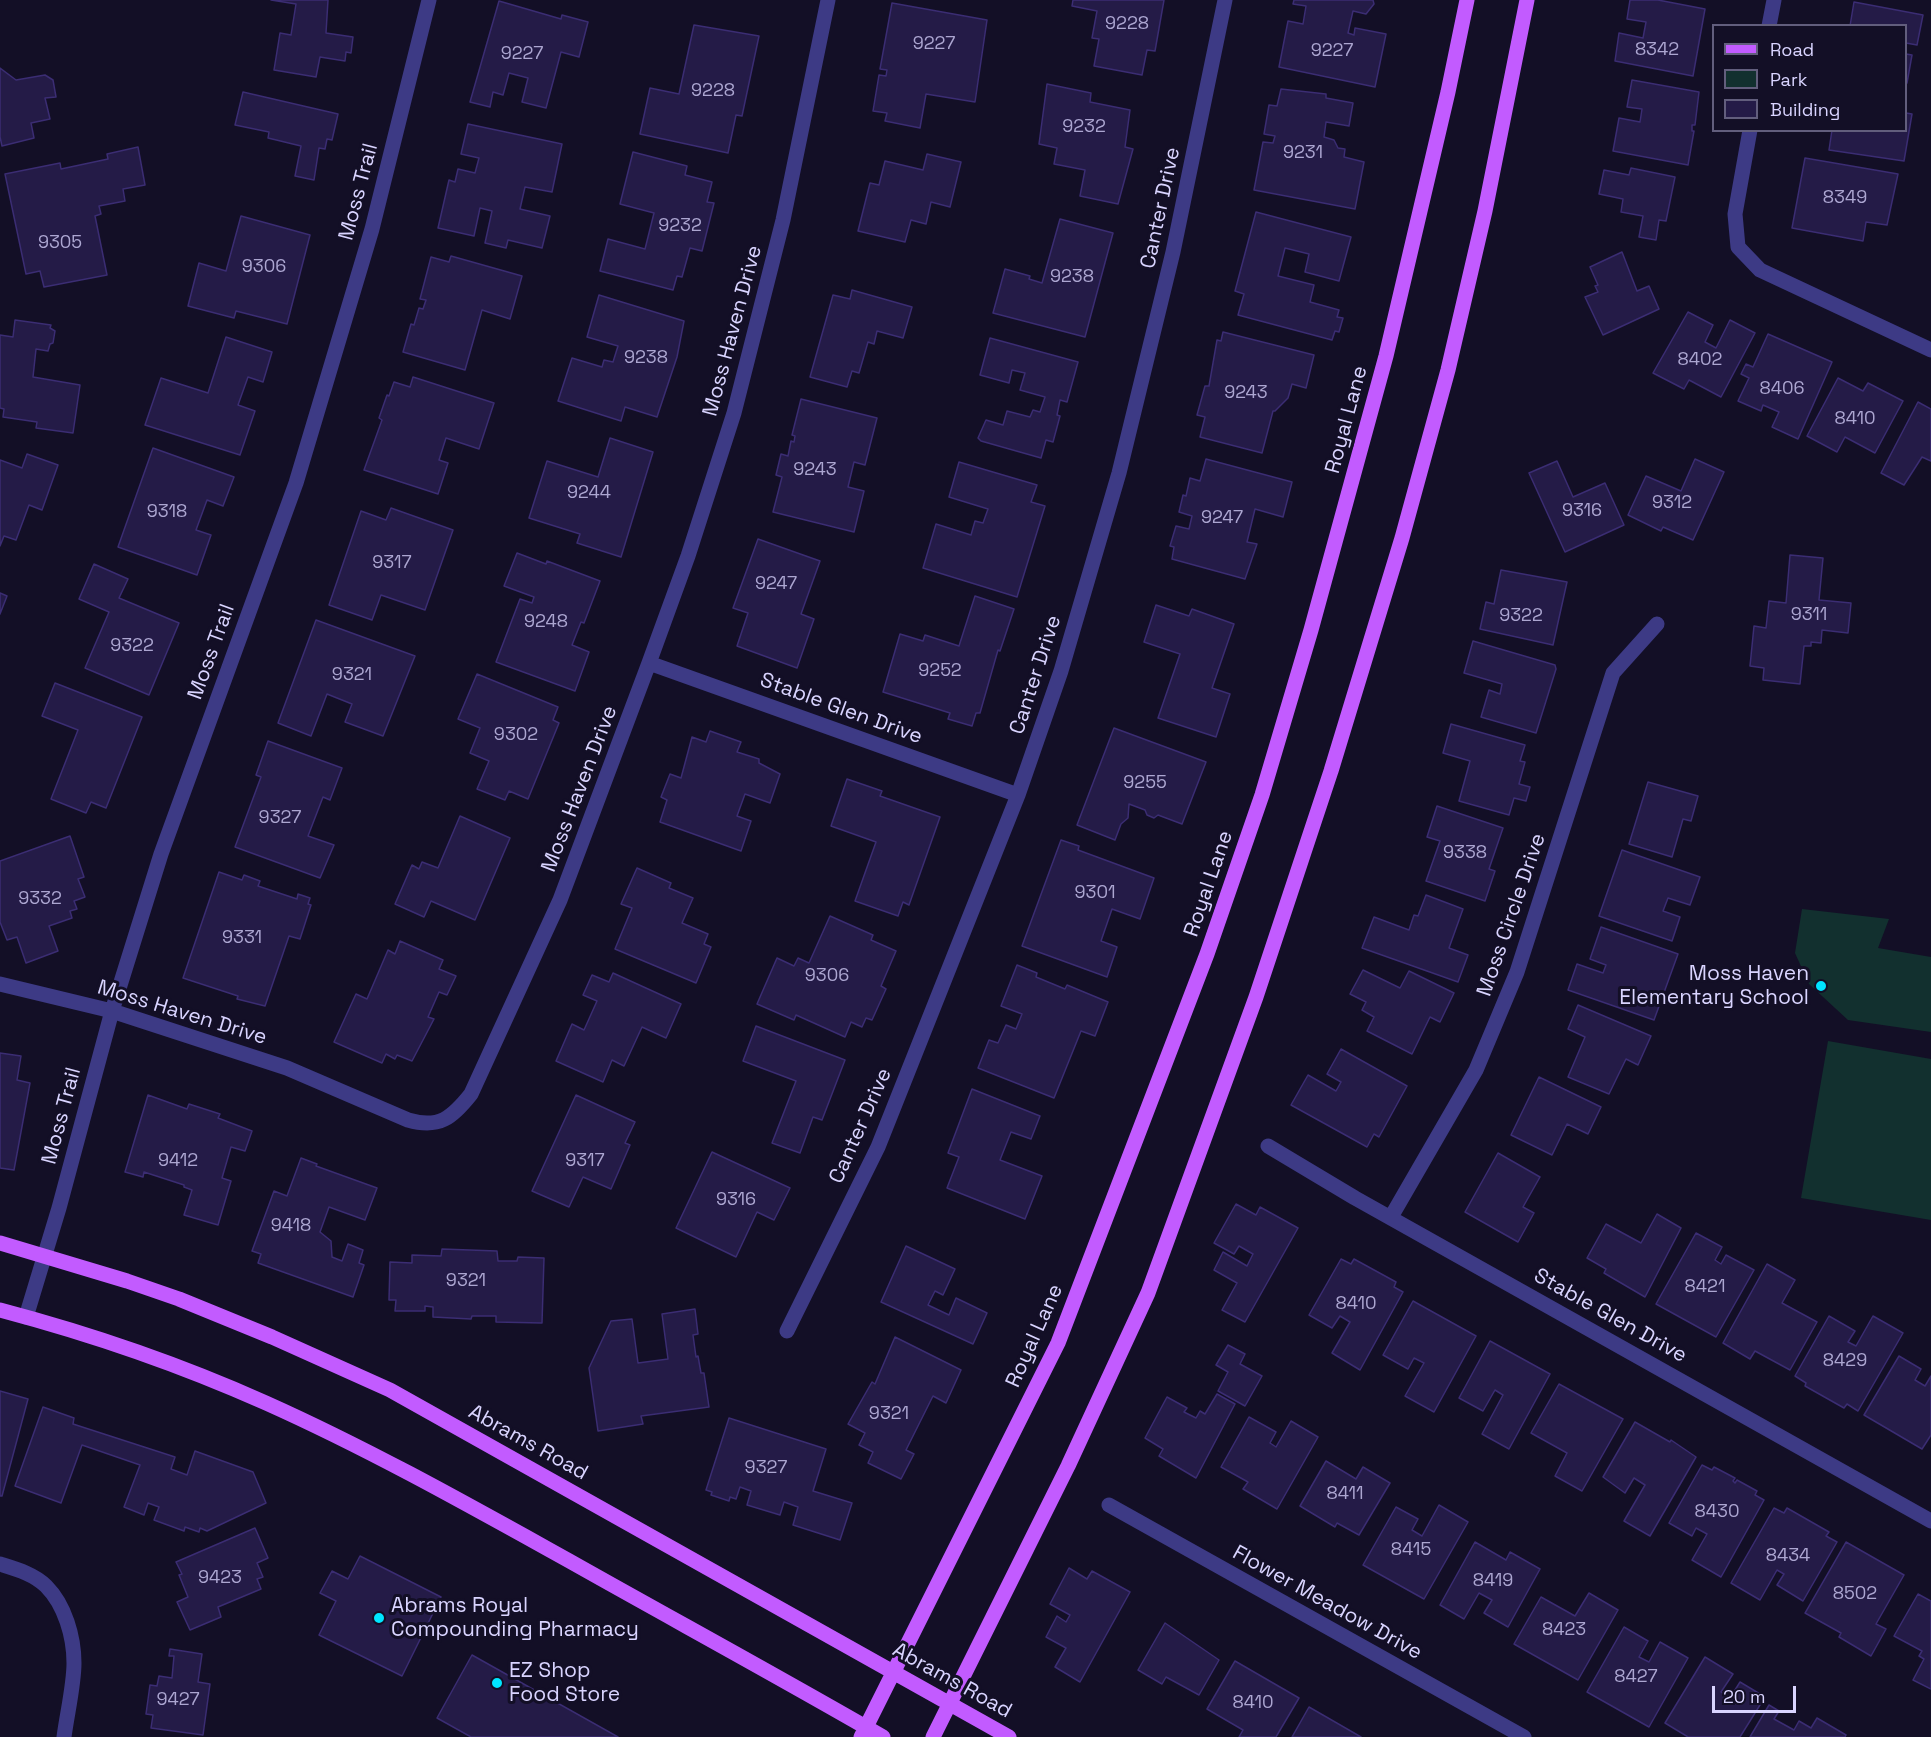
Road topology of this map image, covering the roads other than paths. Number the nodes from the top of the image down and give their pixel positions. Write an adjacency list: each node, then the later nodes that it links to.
1 (429, 0): 14 (street, Moss Trail)
2 (828, 0): 11 (street, Moss Haven Drive)
3 (1225, 0): 12 (street, Canter Drive)
4 (1467, 0): 25 (main road, Royal Lane)
5 (1527, 0): 26 (main road)
6 (1774, 0): 7 (street)
7 (1770, 24)
8 (1750, 132): 9 (street)
9 (1931, 351)
10 (1657, 624): 16 (street, Moss Circle Drive)
11 (650, 663): 12 (street, Stable Glen Drive); 14 (street, Moss Haven Drive)
12 (1018, 795): 21 (street, Canter Drive)
13 (0, 984): 14 (street, Moss Haven Drive)
14 (112, 1011): 18 (street, Moss Trail)
15 (1268, 1146): 16 (street, Stable Glen Drive)
16 (1391, 1217): 23 (street, Stable Glen Drive)
17 (0, 1243): 18 (main road, Abrams Road)
18 (45, 1256): 20 (street, Moss Trail); 25 (main road, Abrams Road)
19 (0, 1310): 20 (main road)
20 (26, 1317): 27 (main road)
21 (787, 1331)
22 (1110, 1505): 32 (street, Flower Meadow Drive)
23 (1931, 1521)
24 (0, 1564): 28 (street)
25 (894, 1673): 26 (main road, Abrams Road); 27 (main road, Royal Lane)
26 (950, 1704): 30 (main road); 31 (main road, Abrams Road)
27 (864, 1732): 29 (main road)
28 (63, 1737)
29 (883, 1737)
30 (933, 1737)
31 (1009, 1737)
32 (1524, 1737)

